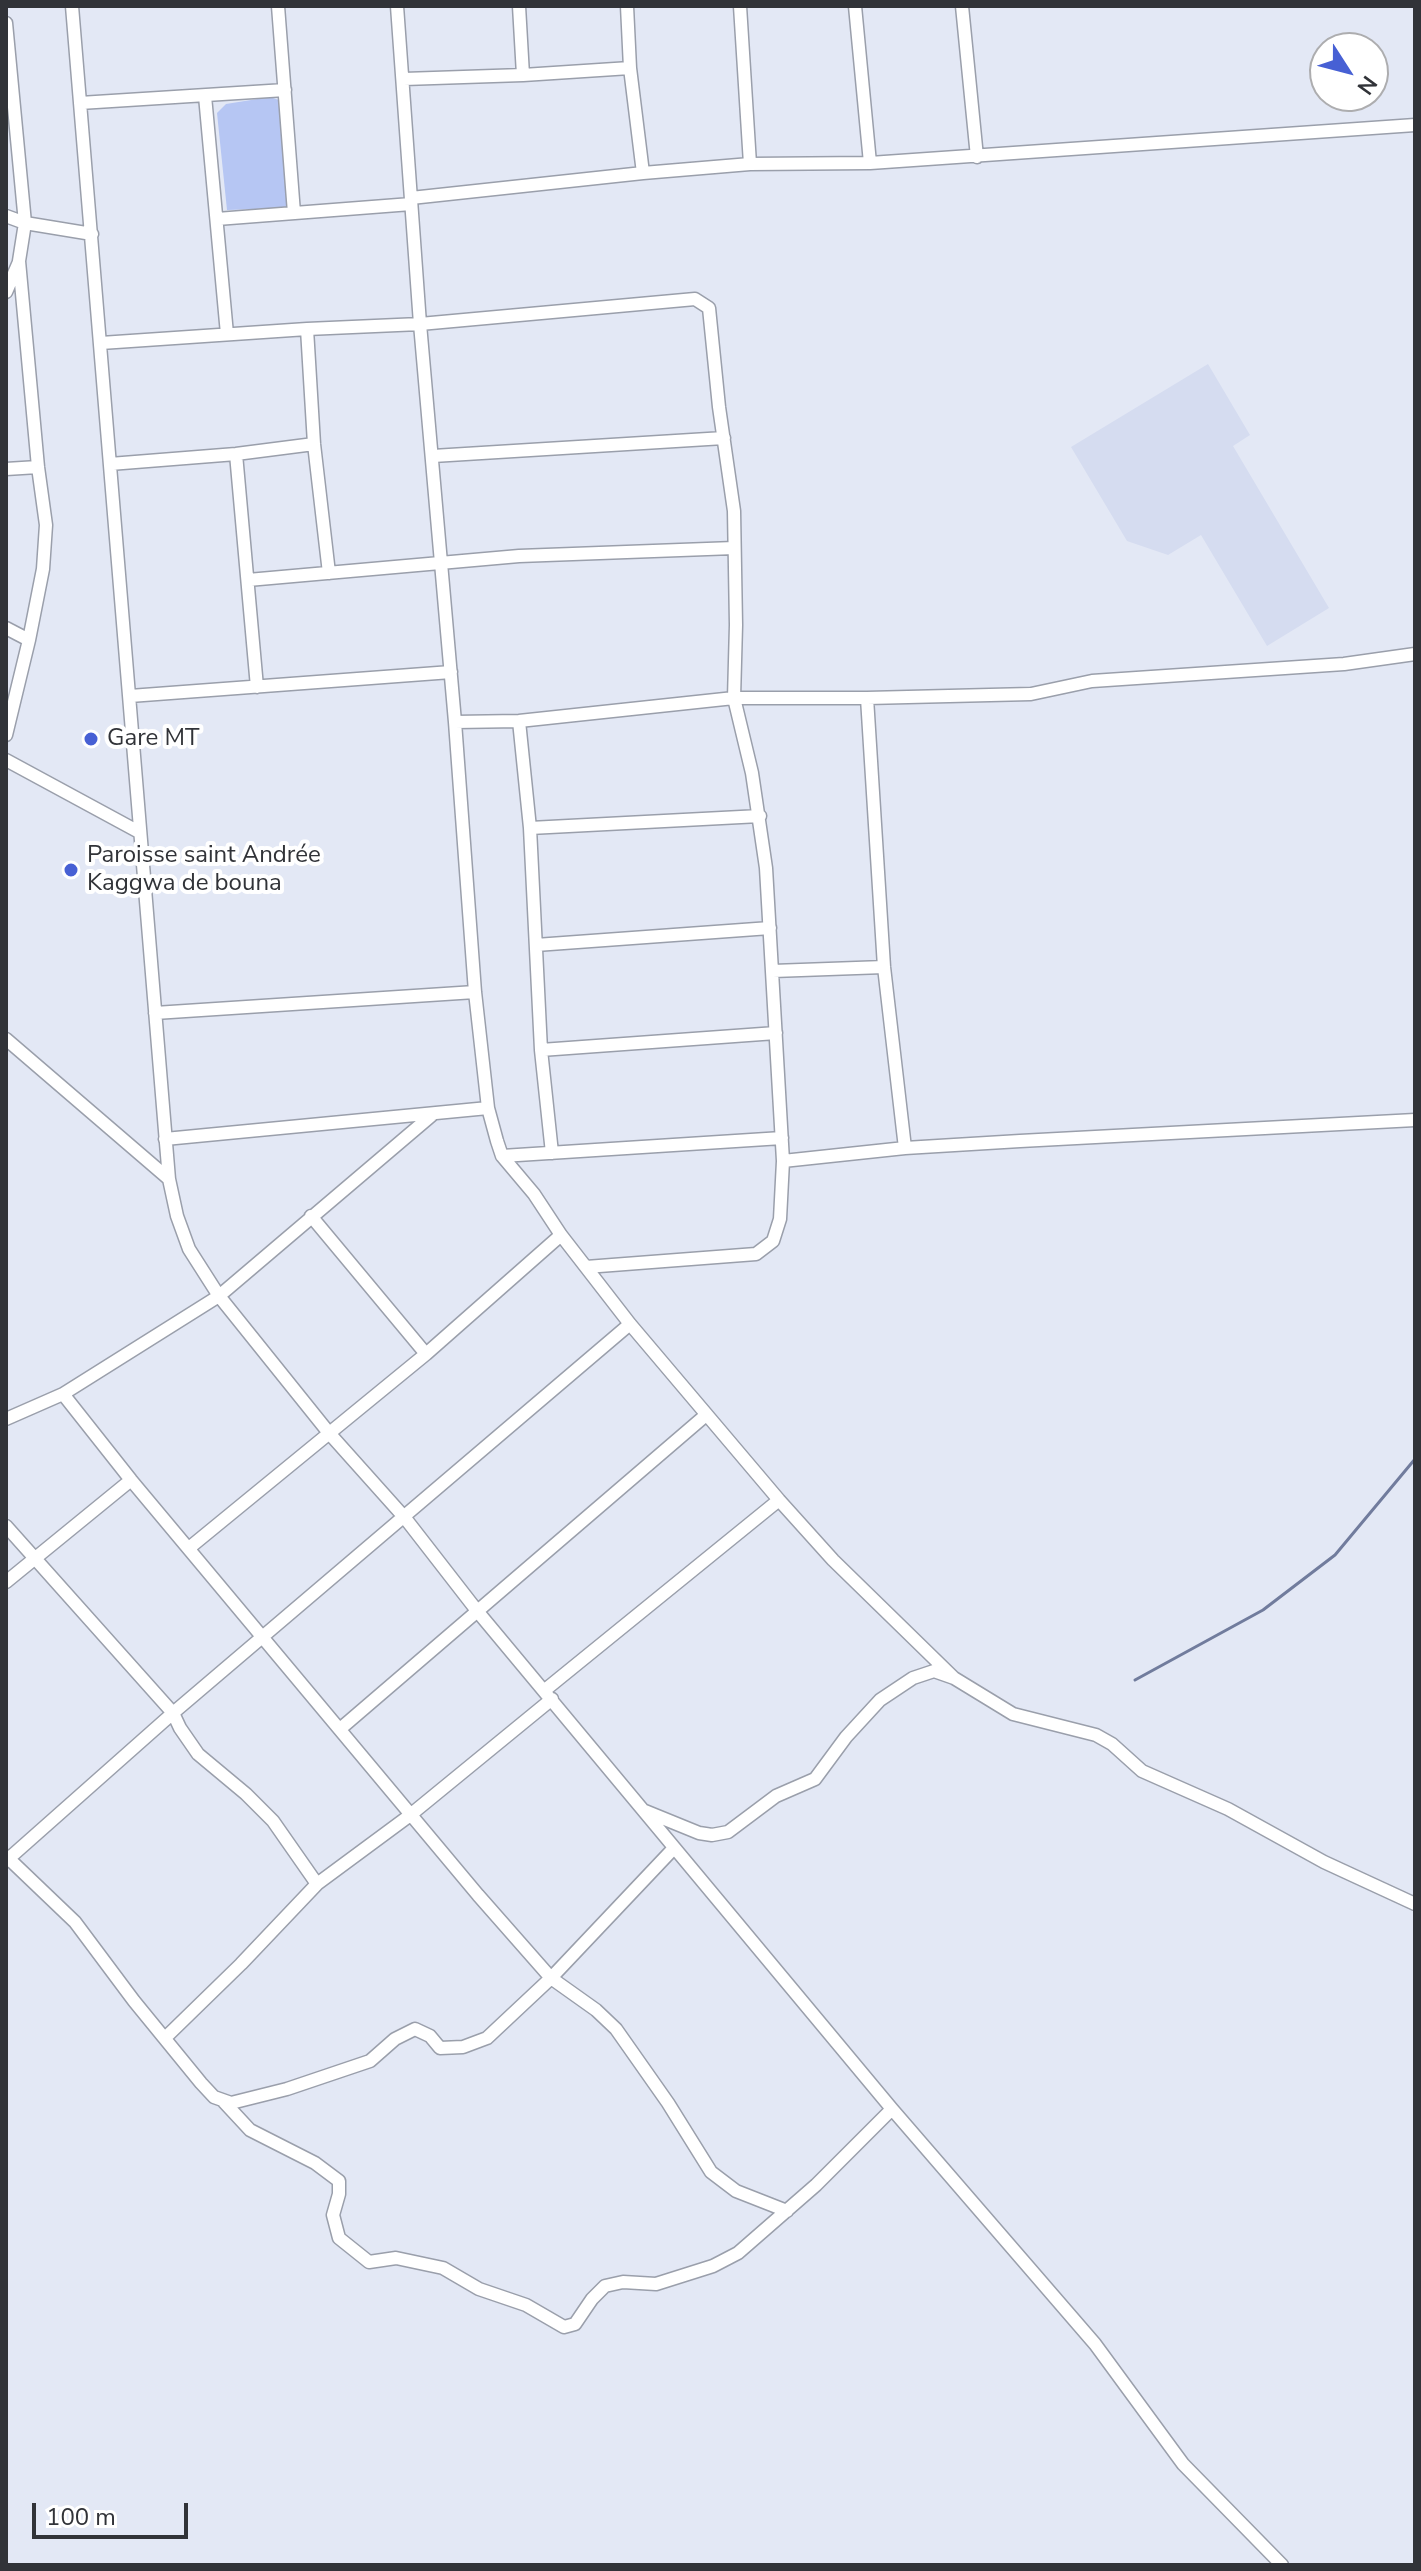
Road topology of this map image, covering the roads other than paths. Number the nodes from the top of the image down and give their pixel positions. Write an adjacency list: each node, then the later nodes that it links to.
1 (72, 6): 16 (street)
2 (278, 6): 14 (street)
3 (397, 6): 13 (street)
4 (519, 6): 12 (street)
5 (627, 6): 11 (street)
6 (740, 6): 20 (street)
7 (855, 6): 19 (street)
8 (962, 6): 18 (street)
9 (6, 23): 10 (street)
10 (7, 56): 26 (street)
11 (630, 68): 12 (street); 21 (street)
12 (523, 75): 13 (street)
13 (404, 79): 22 (street)
14 (285, 90): 15 (street); 23 (street)
15 (205, 96): 16 (street); 25 (street)
16 (80, 103): 27 (street)
17 (1415, 125): 18 (street)
18 (977, 157): 19 (street)
19 (870, 163): 20 (street)
20 (750, 164): 21 (street)
21 (643, 173): 22 (street)
22 (411, 201): 23 (street); 30 (street)
23 (294, 213): 25 (street)
24 (6, 216): 26 (street)
25 (217, 219): 32 (street)
26 (25, 223): 27 (street); 28 (street)
27 (92, 234): 33 (street)
28 (19, 261): 29 (street); 39 (street)
29 (6, 292)
30 (420, 324): 31 (street); 34 (street); 37 (street)
31 (307, 329): 32 (street); 35 (street)
32 (227, 334): 33 (street)
33 (101, 343): 38 (street)
34 (724, 438): 37 (street); 41 (street)
35 (314, 444): 36 (street); 43 (street)
36 (236, 454): 38 (street); 44 (street)
37 (433, 456): 42 (street)
38 (110, 464): 50 (street)
39 (38, 467): 40 (street); 46 (street)
40 (6, 469)
41 (734, 548): 42 (street); 51 (street)
42 (439, 561): 43 (street); 48 (street)
43 (329, 573): 44 (street)
44 (248, 580): 49 (street)
45 (6, 628): 46 (street)
46 (29, 640): 55 (street)
47 (1415, 654): 52 (street)
48 (451, 672): 49 (street); 54 (street)
49 (257, 687): 50 (street)
50 (130, 696): 59 (street)
51 (734, 698): 52 (street); 53 (street); 57 (street)
52 (867, 698): 62 (street)
53 (519, 721): 54 (street); 58 (street)
54 (455, 722): 64 (street)
55 (6, 735)
56 (6, 760): 59 (street)
57 (760, 816): 58 (street); 60 (street)
58 (530, 828): 61 (street)
59 (139, 832): 65 (street)
60 (770, 928): 61 (street); 63 (street)
61 (536, 945): 68 (street)
62 (884, 967): 63 (street); 74 (street)
63 (773, 971): 66 (street)
64 (475, 992): 65 (street); 69 (street)
65 (155, 1013): 73 (street)
66 (776, 1033): 68 (street); 72 (street)
67 (6, 1039): 78 (street)
68 (541, 1050): 75 (street)
69 (488, 1108): 70 (street); 76 (street)
70 (432, 1115): 73 (street); 79 (street)
71 (1415, 1120): 74 (street)
72 (782, 1138): 75 (street); 77 (street)
73 (165, 1139): 78 (street)
74 (905, 1148): 77 (street)
75 (552, 1153): 76 (street)
76 (502, 1156): 80 (street)
77 (783, 1161): 81 (street)
78 (169, 1179): 82 (street)
79 (311, 1216): 82 (street); 84 (street)
80 (561, 1235): 81 (street); 84 (street)
81 (586, 1267): 83 (street)
82 (219, 1296): 85 (street); 88 (street)
83 (630, 1324): 86 (street); 91 (street)
84 (426, 1354): 88 (street)
85 (63, 1394): 87 (street); 89 (street)
86 (706, 1415): 90 (street); 96 (street)
87 (6, 1419)
88 (329, 1433): 91 (street); 93 (street)
89 (131, 1480): 93 (street); 94 (street)
90 (779, 1500): 98 (street); 99 (street)
91 (405, 1518): 96 (street); 97 (street)
92 (6, 1526): 94 (street)
93 (189, 1548): 97 (street)
94 (33, 1559): 95 (street); 100 (street)
95 (6, 1582)
96 (478, 1612): 99 (street); 101 (street)
97 (264, 1637): 100 (street); 101 (street)
98 (954, 1678): 102 (street); 107 (street)
99 (548, 1694): 102 (street); 103 (street)
100 (173, 1713): 105 (street); 106 (street)
101 (340, 1729): 103 (street)
102 (642, 1810): 104 (street)
103 (409, 1816): 106 (street); 108 (street)
104 (674, 1848): 108 (street); 111 (street)
105 (7, 1859): 109 (street)
106 (317, 1884): 109 (street)
107 (1415, 1904)
108 (551, 1978): 110 (street); 112 (street)
109 (165, 2038): 110 (street)
110 (224, 2102): 112 (street)
111 (892, 2109): 112 (street); 113 (street)
112 (787, 2211)
113 (1282, 2565)

